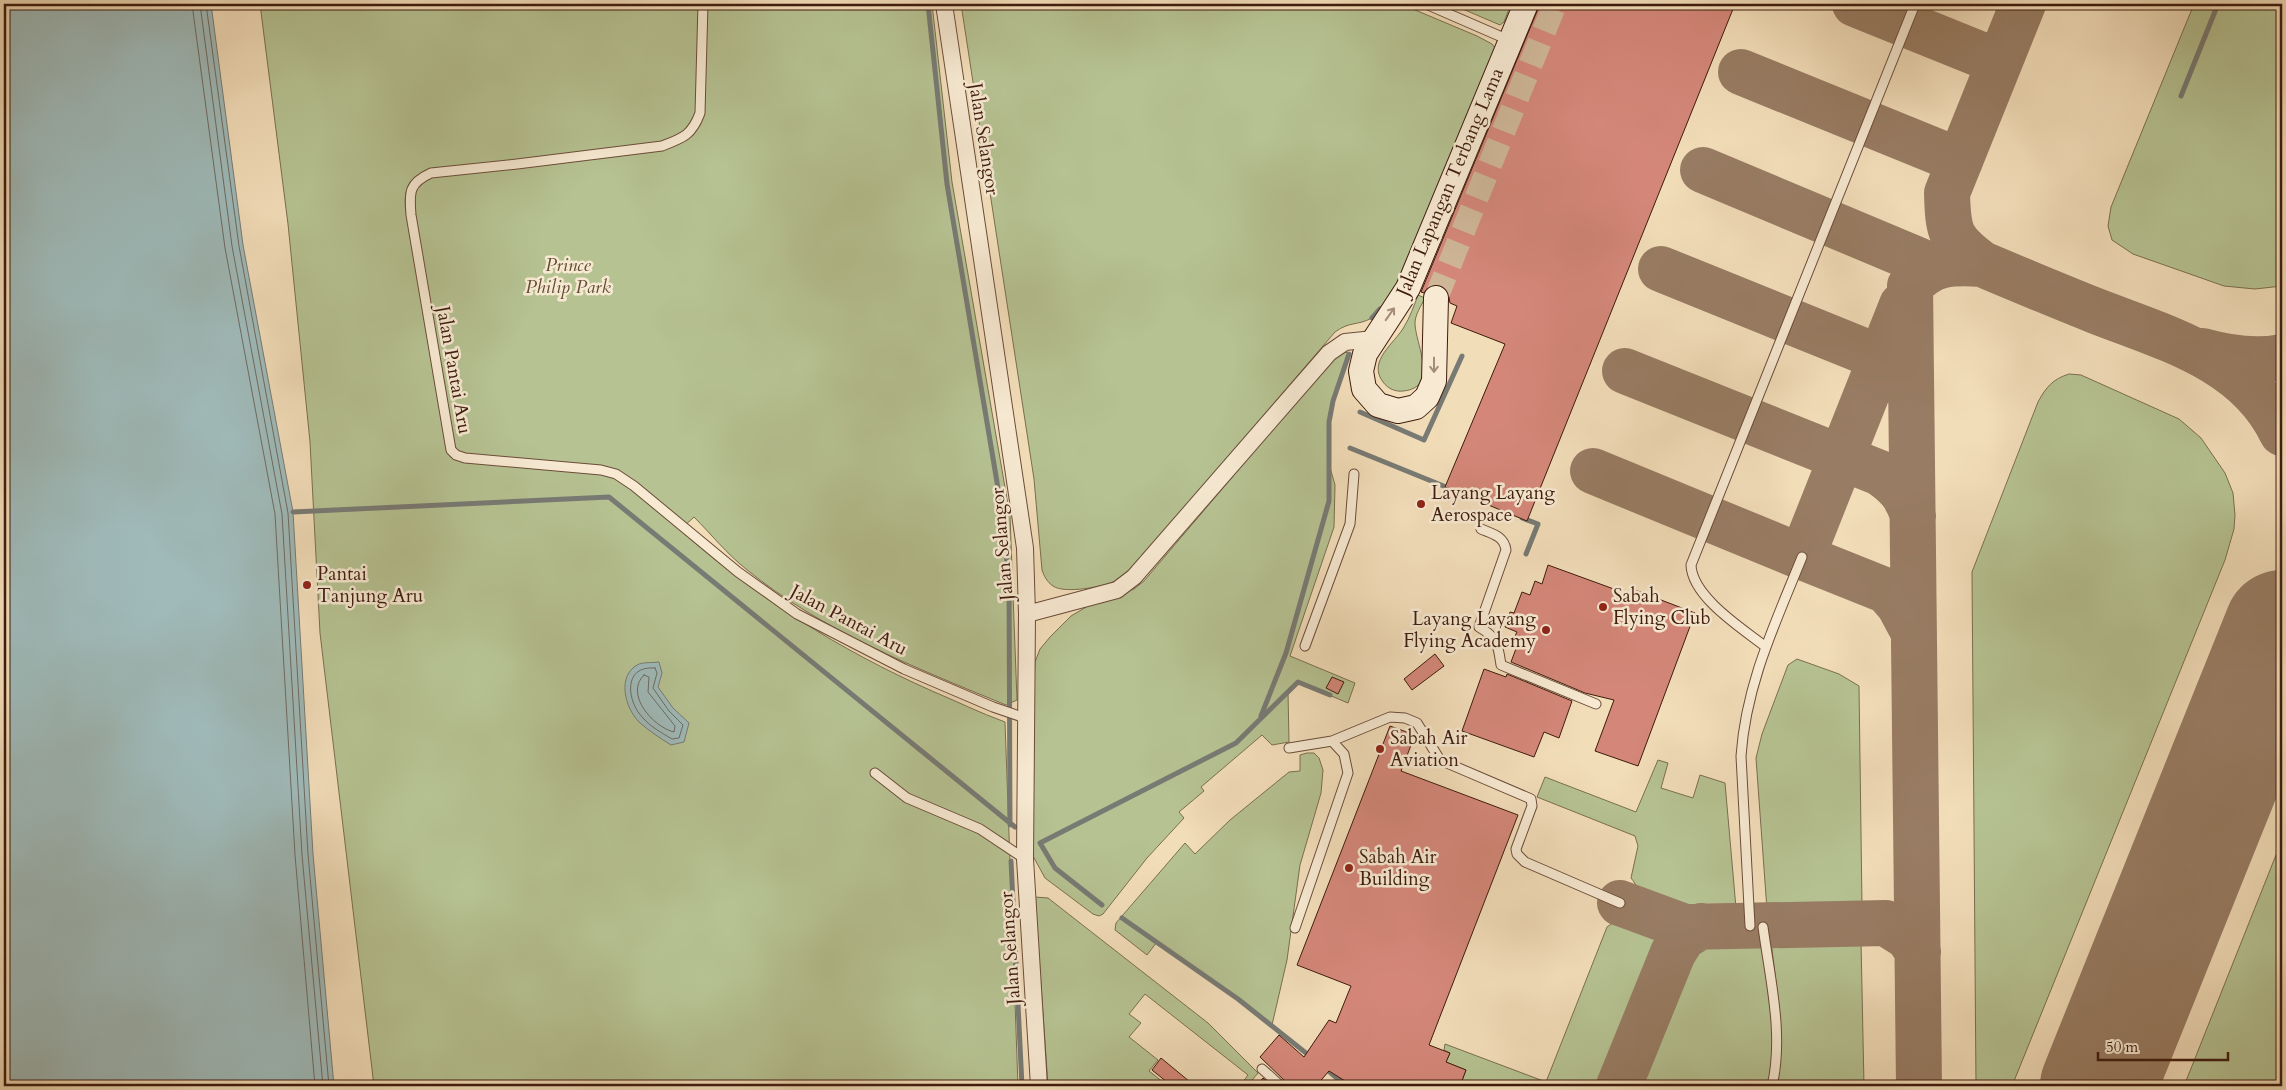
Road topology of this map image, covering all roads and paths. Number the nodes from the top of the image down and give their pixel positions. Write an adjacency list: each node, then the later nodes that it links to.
1 (703, 4): 16 (lane, Jalan Pantai Aru)
2 (944, 4): 12 (street, Jalan Selangor)
3 (1426, 4): 6 (lane)
4 (1526, 4): 6 (main road, Jalan Lapangan Terbang Lama)
5 (1915, 4): 14 (lane)
6 (1511, 41): 8 (main road, Jalan Lapangan Terbang Lama, one-way to 6)
7 (1436, 298): 8 (main road, Jalan Lapangan Terbang Lama, one-way to 8)
8 (1374, 339): 12 (street)
9 (1354, 474): 13 (lane)
10 (1481, 529): 15 (lane)
11 (1802, 557): 14 (lane)
12 (1027, 614): 16 (street, Jalan Selangor)
13 (1305, 646)
14 (1766, 647): 22 (lane)
15 (1596, 704)
16 (1025, 718): 20 (street, Jalan Selangor)
17 (1332, 741): 18 (lane); 21 (lane); 24 (lane)
18 (1289, 748)
19 (875, 773): 20 (lane)
20 (1025, 859): 26 (street, Jalan Selangor)
21 (1620, 903)
22 (1750, 926)
23 (1763, 927): 28 (lane)
24 (1295, 928)
25 (1262, 1069): 27 (lane)
26 (1039, 1086)
27 (1281, 1086)
28 (1772, 1086)

